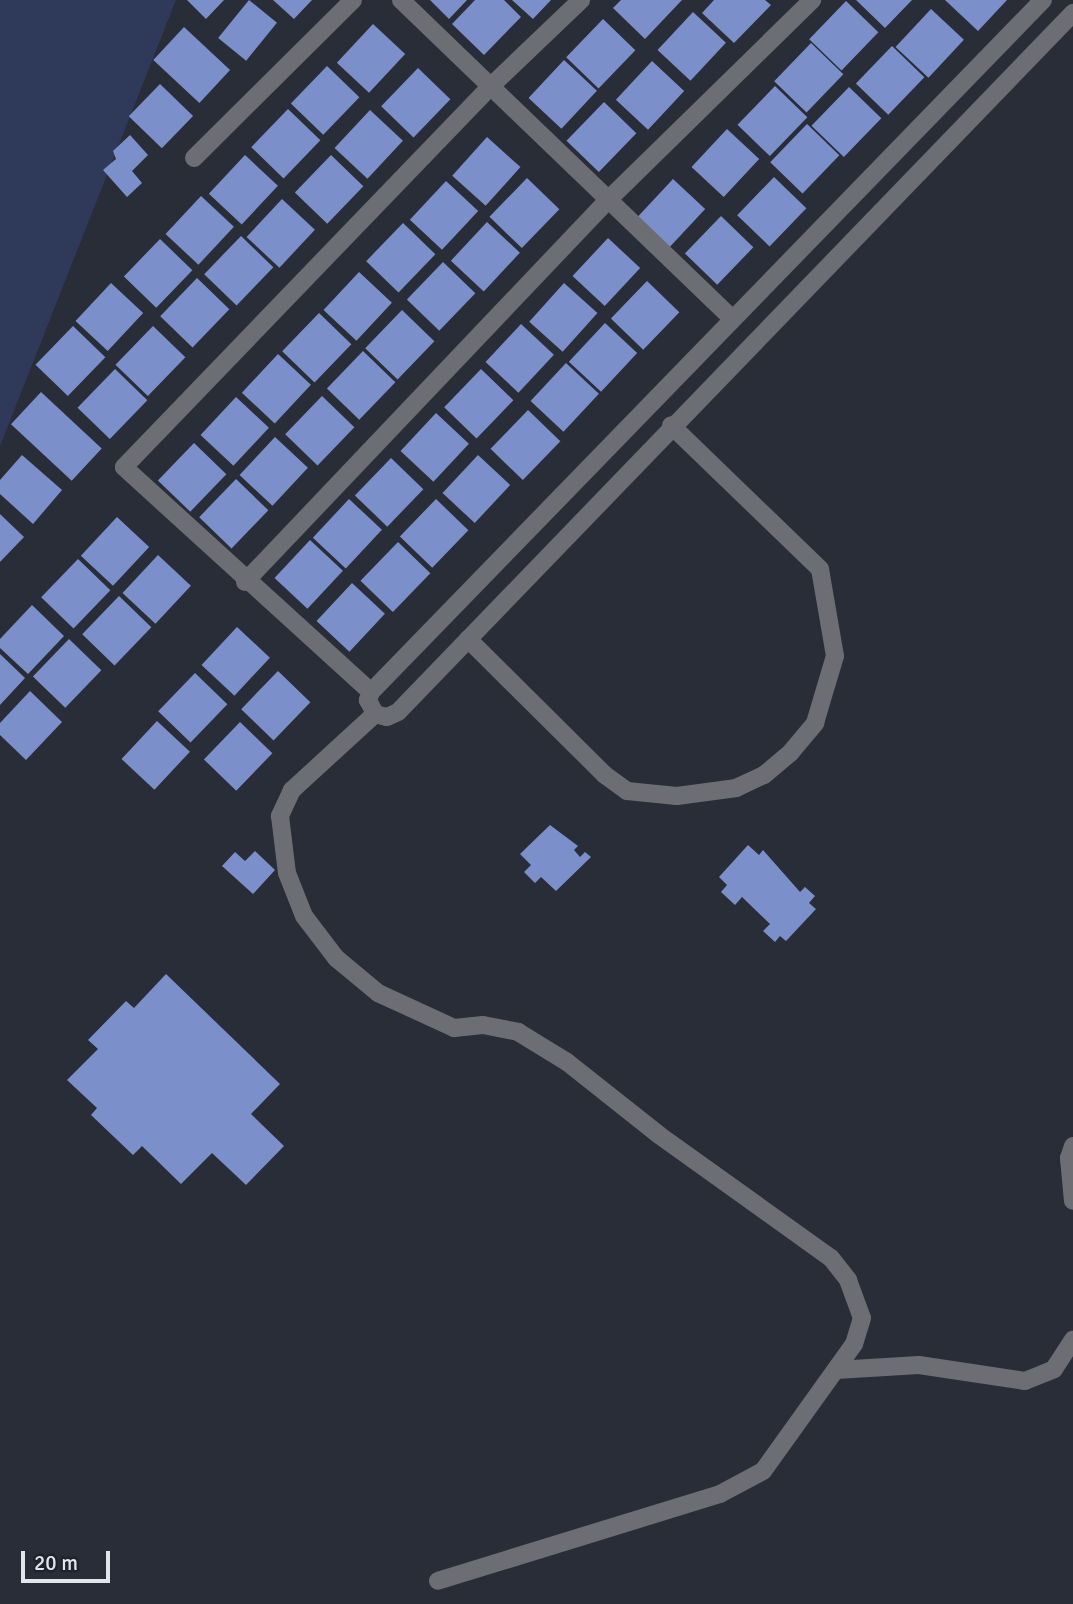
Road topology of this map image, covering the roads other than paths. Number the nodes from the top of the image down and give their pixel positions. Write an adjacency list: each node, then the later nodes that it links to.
1 (353, 0): 8 (street)
2 (401, 0): 7 (street)
3 (581, 0): 7 (street)
4 (812, 0): 9 (street)
5 (1043, 0): 10 (street)
6 (1073, 13): 11 (street)
7 (491, 87): 9 (street); 12 (street)
8 (194, 158)
9 (608, 200): 10 (street); 12 (street)
10 (732, 318): 14 (street)
11 (671, 425): 13 (street); 13 (street)
12 (245, 582): 14 (street)
13 (468, 639): 15 (street)
14 (371, 692): 15 (street)
15 (375, 714): 19 (street)
16 (1073, 1146): 17 (street)
17 (1073, 1200)
18 (1073, 1340): 19 (street)
19 (836, 1370): 20 (street)
20 (438, 1581)

